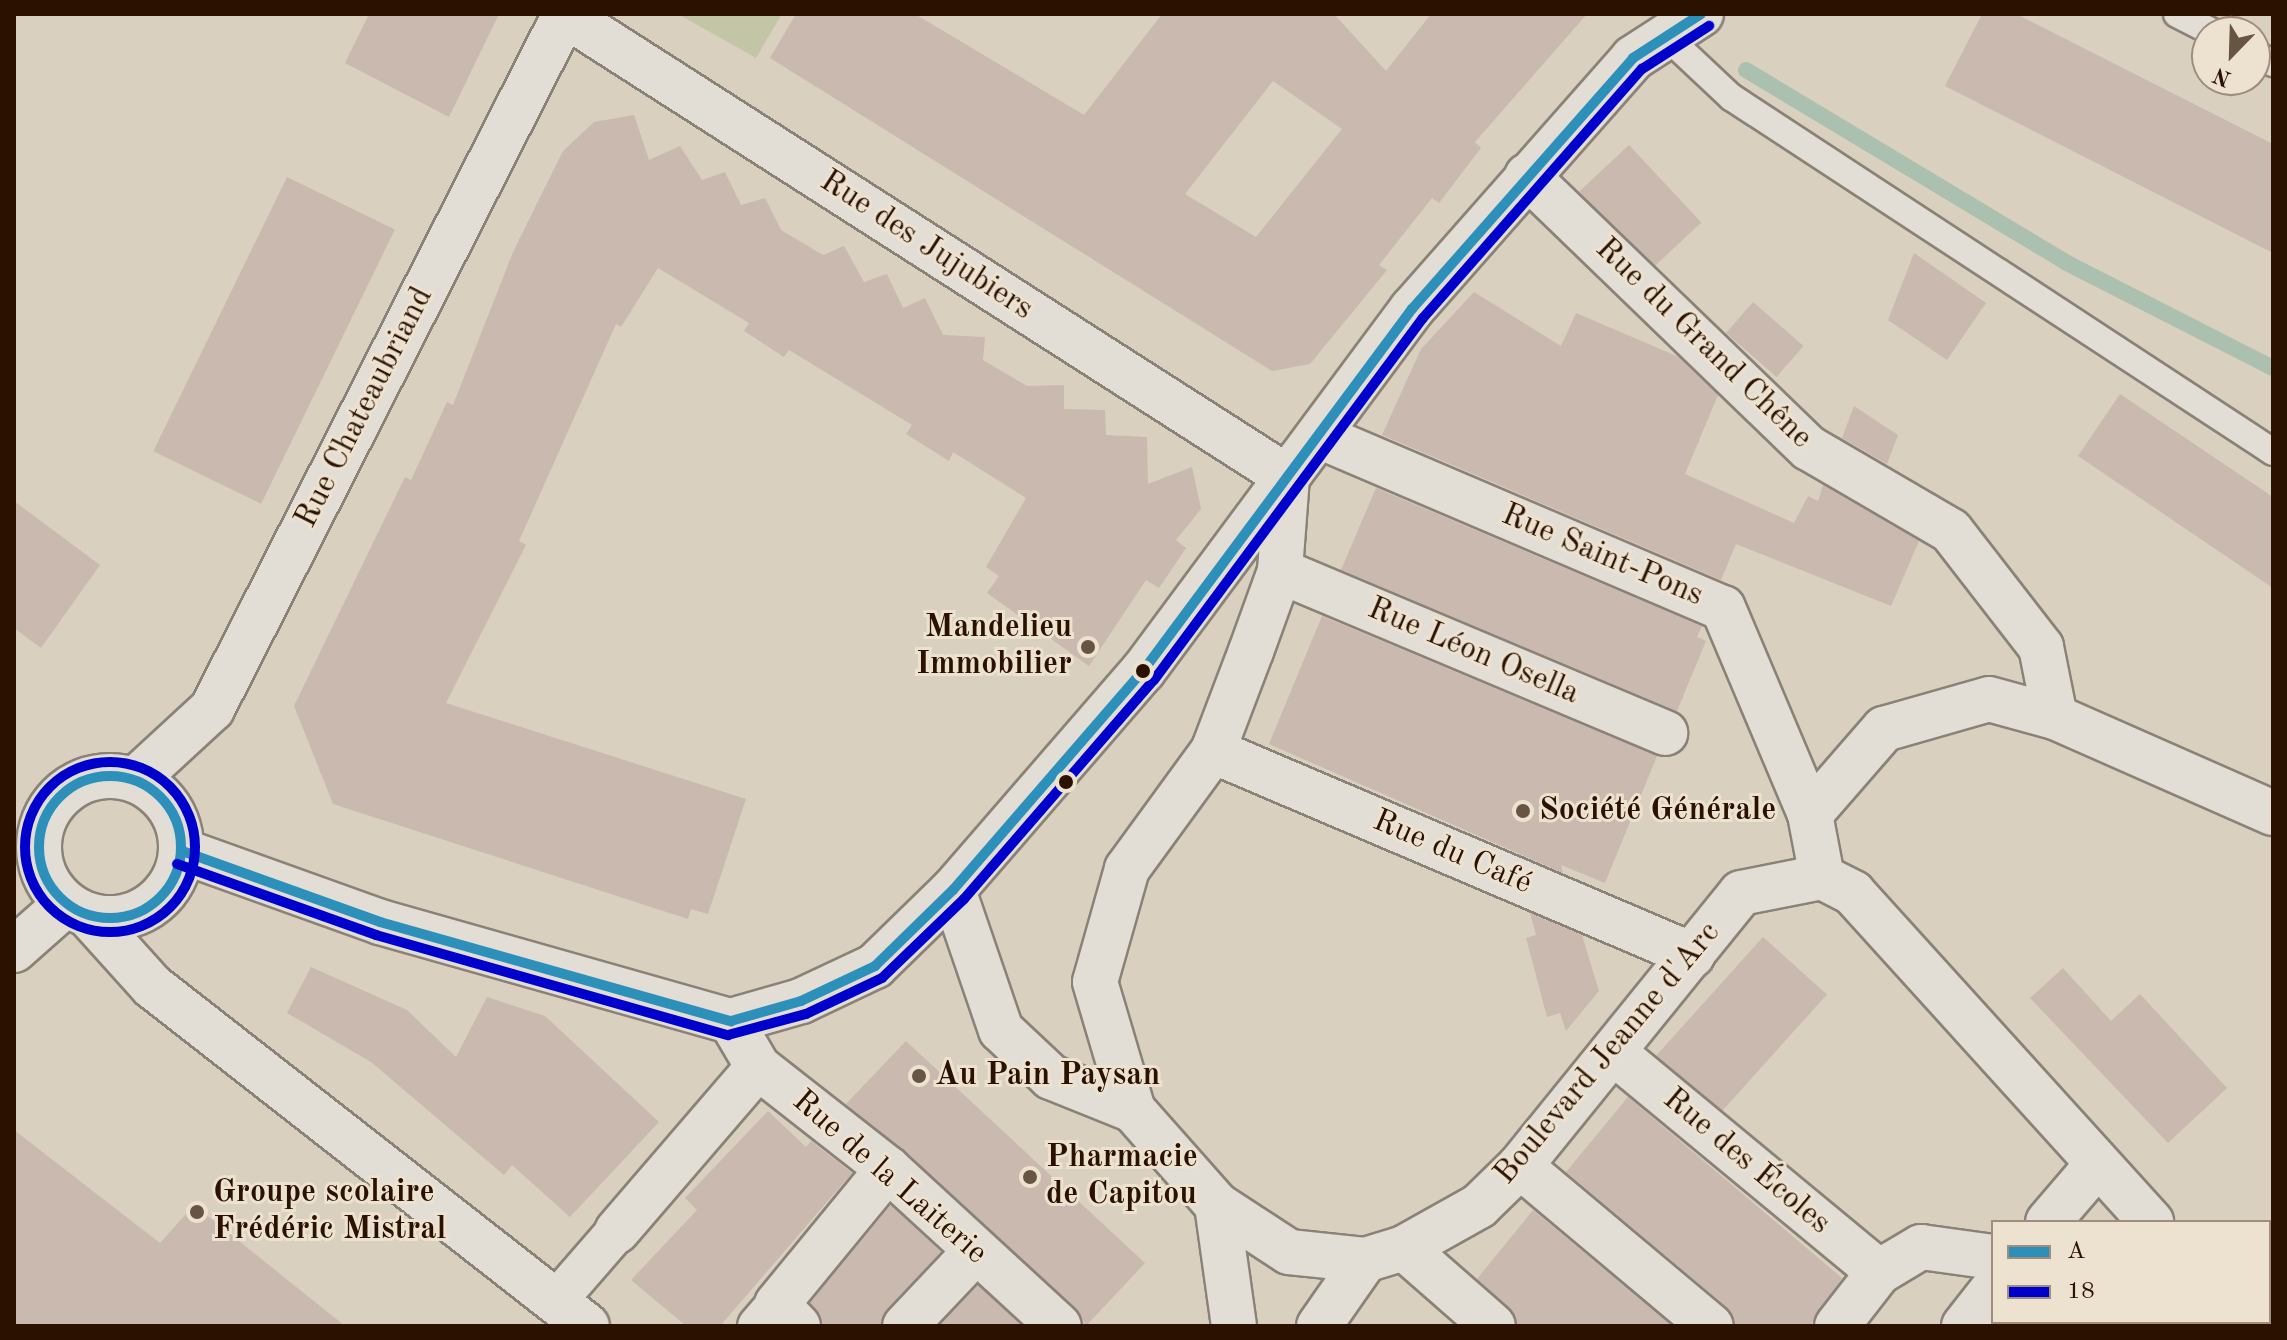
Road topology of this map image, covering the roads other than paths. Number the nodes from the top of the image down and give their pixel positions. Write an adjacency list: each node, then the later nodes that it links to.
1 (565, 14): 6 (street, Rue des Jujubiers); 11 (street, Rue Chateaubriand)
2 (1684, 25): 3 (street); 5 (lane)
3 (1527, 176): 4 (street); 8 (street, Rue du Grand Chêne)
4 (1319, 436): 6 (street); 13 (street, Rue Saint-Pons)
5 (2273, 452)
6 (1287, 477): 7 (street); 16 (street)
7 (1280, 571): 9 (street, Rue Léon Osella); 10 (street)
8 (2055, 717): 12 (street); 13 (street)
9 (1665, 733)
10 (1213, 751): 19 (street, Rue du Café); 23 (street)
11 (135, 780): 14 (street); 17 (street)
12 (2273, 813)
13 (1810, 814): 15 (street, Rue Saint-Pons)
14 (182, 851): 17 (street); 20 (street)
15 (1822, 877): 19 (street, Boulevard Jeanne d'Arc); 25 (street)
16 (953, 890): 20 (street); 23 (street)
17 (77, 910): 18 (street); 36 (street)
18 (14, 950)
19 (1692, 955): 21 (street, Boulevard Jeanne d'Arc)
20 (731, 1021): 22 (street, Rue de la Laiterie)
21 (1613, 1052): 24 (street, Boulevard Jeanne d'Arc); 34 (street, Rue des Écoles)
22 (758, 1067): 26 (street, Rue de la Laiterie); 30 (street)
23 (1133, 1110): 27 (street)
24 (1520, 1166): 32 (street, Boulevard Jeanne d'Arc); 43 (street)
25 (2096, 1166): 28 (street); 29 (street)
26 (888, 1169): 31 (street, Rue de la Laiterie); 37 (street)
27 (1217, 1205): 32 (street); 40 (street)
28 (2050, 1220)
29 (2149, 1220)
30 (617, 1231): 36 (street)
31 (975, 1252): 38 (street); 39 (street, Rue de la Laiterie)
32 (1385, 1254): 41 (street); 42 (street)
33 (1991, 1257): 34 (street)
34 (1879, 1272): 44 (street)
35 (1991, 1292): 45 (street)
36 (572, 1313)
37 (778, 1319)
38 (905, 1326)
39 (1059, 1326)
40 (1234, 1326)
41 (1319, 1326)
42 (1493, 1326)
43 (1711, 1326)
44 (1837, 1326)
45 (1964, 1326)

